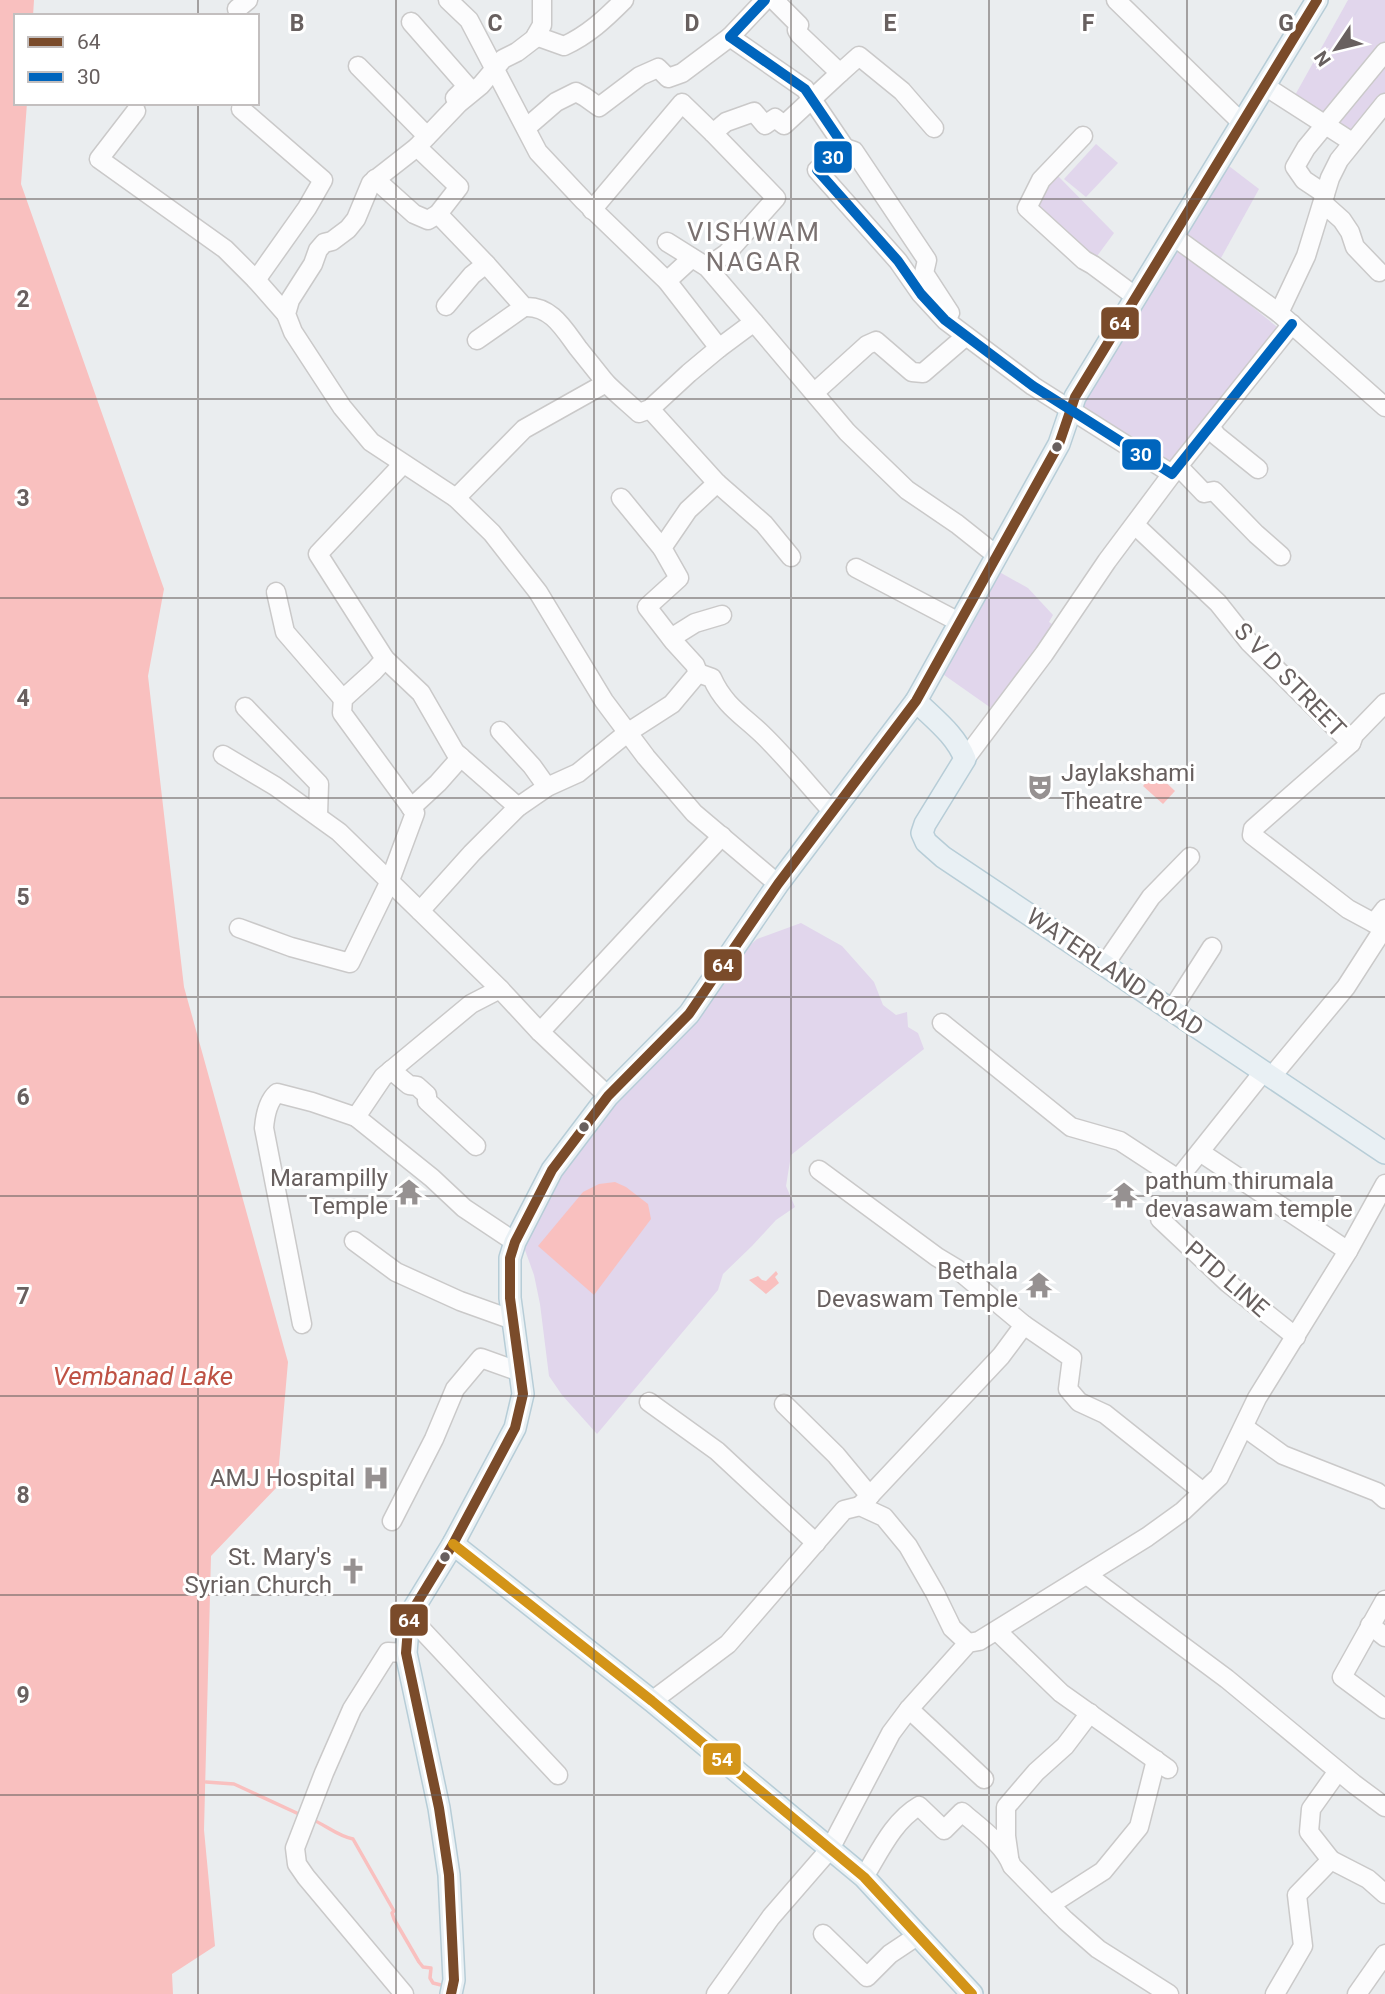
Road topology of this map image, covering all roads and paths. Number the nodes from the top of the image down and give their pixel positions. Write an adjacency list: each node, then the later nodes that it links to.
1 (448, 0): 13 (street)
2 (542, 0): 9 (street)
3 (624, 0): 9 (street)
4 (765, 0): 10 (street)
5 (774, 0): 14 (street)
6 (1116, 0): 20 (street)
7 (1312, 2): 15 (main road)
8 (411, 22): 26 (street)
9 (536, 36): 13 (street)
10 (730, 37): 16 (street); 22 (street)
11 (1385, 52): 21 (street)
12 (358, 66): 26 (street)
13 (495, 70): 22 (street); 26 (street)
14 (840, 73): 16 (street); 23 (street)
15 (1265, 86): 20 (main road); 21 (street)
16 (811, 98): 24 (street); 28 (street)
17 (1385, 103): 27 (street)
18 (241, 109): 38 (street)
19 (136, 111): 38 (street)
20 (1242, 123): 33 (main road)
21 (1326, 125): 27 (street); 30 (street)
22 (526, 128): 31 (street)
23 (934, 128)
24 (713, 132): 31 (street); 35 (street)
25 (1083, 136): 40 (street)
26 (423, 138): 29 (street); 32 (street)
27 (1352, 142): 30 (street)
28 (845, 148): 45 (street); 45 (street)
29 (375, 179): 32 (street); 43 (street)
30 (1324, 198): 37 (street); 44 (street)
31 (592, 210): 39 (street)
32 (438, 214): 36 (street)
33 (1173, 236): 40 (main road); 44 (street)
34 (667, 242): 35 (street)
35 (699, 263): 39 (street); 46 (street)
36 (486, 264): 41 (street); 42 (street)
37 (1379, 272)
38 (256, 279): 43 (street)
39 (667, 281): 49 (street)
40 (1136, 297): 54 (main road)
41 (446, 306)
42 (524, 307): 48 (street); 50 (street)
43 (286, 314): 56 (street)
44 (1286, 318): 52 (street); 55 (street)
45 (944, 320): 47 (street)
46 (754, 322): 49 (street); 51 (street)
47 (966, 336): 51 (street); 54 (street)
48 (477, 340)
49 (719, 348): 53 (street)
50 (606, 383): 53 (street); 60 (street)
51 (815, 392): 64 (street)
52 (1385, 407)
53 (650, 409): 59 (street)
54 (1072, 411): 58 (street); 64 (main road)
55 (1210, 427): 57 (street); 58 (street)
56 (403, 464): 60 (street); 72 (street)
57 (1258, 469)
58 (1176, 470): 62 (street); 65 (street)
59 (717, 483): 63 (street); 66 (street)
60 (456, 498): 79 (street)
61 (621, 498): 63 (street)
62 (1135, 525): 80 (street, S V D STREET); 83 (street)
63 (662, 548): 71 (street)
64 (996, 555): 70 (main road)
65 (1281, 556)
66 (791, 557)
67 (856, 568): 70 (street)
68 (276, 592): 74 (street)
69 (722, 615): 71 (street)
70 (959, 622): 75 (main road)
71 (671, 638): 73 (street)
72 (385, 659): 74 (street); 82 (street)
73 (698, 673): 79 (street); 87 (street)
74 (342, 699): 86 (street)
75 (916, 701): 83 (main road); 87 (main road)
76 (1385, 703): 80 (street)
77 (245, 707): 88 (street)
78 (500, 731): 84 (street)
79 (627, 733): 84 (street); 89 (street)
80 (1350, 743): 94 (street, S V D STREET)
81 (223, 755): 88 (street)
82 (461, 757): 85 (street); 86 (street)
83 (965, 759): 97 (main road, WATERLAND ROAD)
84 (547, 787): 85 (street)
85 (518, 807): 93 (street)
86 (411, 808): 91 (street)
87 (832, 811): 92 (main road)
88 (318, 815): 91 (street)
89 (722, 836): 92 (street); 101 (street)
90 (1190, 857): 97 (street)
91 (389, 883): 93 (street); 95 (street)
92 (778, 884): 104 (main road)
93 (420, 911): 98 (street)
94 (1382, 923): 103 (street)
95 (239, 928)
96 (1212, 947): 99 (street)
97 (1105, 964): 99 (main road, WATERLAND ROAD)
98 (500, 989): 101 (street); 102 (street)
99 (1171, 1011): 103 (main road, WATERLAND ROAD)
100 (942, 1023): 107 (street)
101 (540, 1032): 104 (street)
102 (391, 1070): 105 (street); 106 (street)
103 (1268, 1073): 107 (street); 108 (main road, WATERLAND ROAD)
104 (608, 1096): 113 (main road)
105 (356, 1117): 113 (street); 116 (street)
106 (476, 1146)
107 (1200, 1153): 114 (street)
108 (1385, 1153)
109 (819, 1170): 117 (street)
110 (1385, 1184): 114 (street)
111 (1160, 1219): 118 (street, PTD LINE)
112 (354, 1241): 115 (street)
113 (515, 1242): 115 (main road)
114 (1348, 1251): 118 (street)
115 (513, 1321): 119 (main road)
116 (302, 1324)
117 (1024, 1325): 123 (street); 125 (street)
118 (1296, 1337): 122 (street)
119 (520, 1371): 126 (street); 128 (main road)
120 (649, 1402): 127 (street)
121 (784, 1404): 125 (street)
122 (1244, 1427): 123 (street); 124 (street)
123 (1203, 1492): 129 (street)
124 (1385, 1499)
125 (865, 1501): 127 (street); 135 (street)
126 (392, 1521)
127 (816, 1543): 137 (street)
128 (453, 1544): 131 (main road); 137 (main road)
129 (1087, 1575): 133 (street); 141 (street)
130 (1385, 1600): 132 (street)
131 (410, 1616): 136 (main road); 142 (street)
132 (1370, 1625): 134 (street); 139 (street)
133 (997, 1631): 135 (street); 140 (street)
134 (1385, 1637)
135 (968, 1643): 138 (street)
136 (406, 1653): 155 (street); 156 (main road)
137 (652, 1701): 145 (main road)
138 (909, 1709): 143 (street); 145 (street)
139 (1385, 1709)
140 (1090, 1713): 146 (street); 150 (street)
141 (1338, 1771): 144 (street); 147 (street)
142 (558, 1774)
143 (984, 1779)
144 (1385, 1807)
145 (830, 1849): 148 (main road); 157 (street)
146 (1009, 1857): 148 (street); 150 (street)
147 (1331, 1860): 149 (street); 159 (street)
148 (864, 1877): 152 (main road)
149 (1385, 1894)
150 (1050, 1905): 158 (street)
151 (823, 1934): 152 (street)
152 (917, 1936): 154 (main road)
153 (1385, 1954): 160 (street)
154 (968, 1993)
155 (404, 1994)
156 (451, 1994)
157 (716, 1994)
158 (1169, 1994)
159 (1275, 1994)
160 (1357, 1994)

